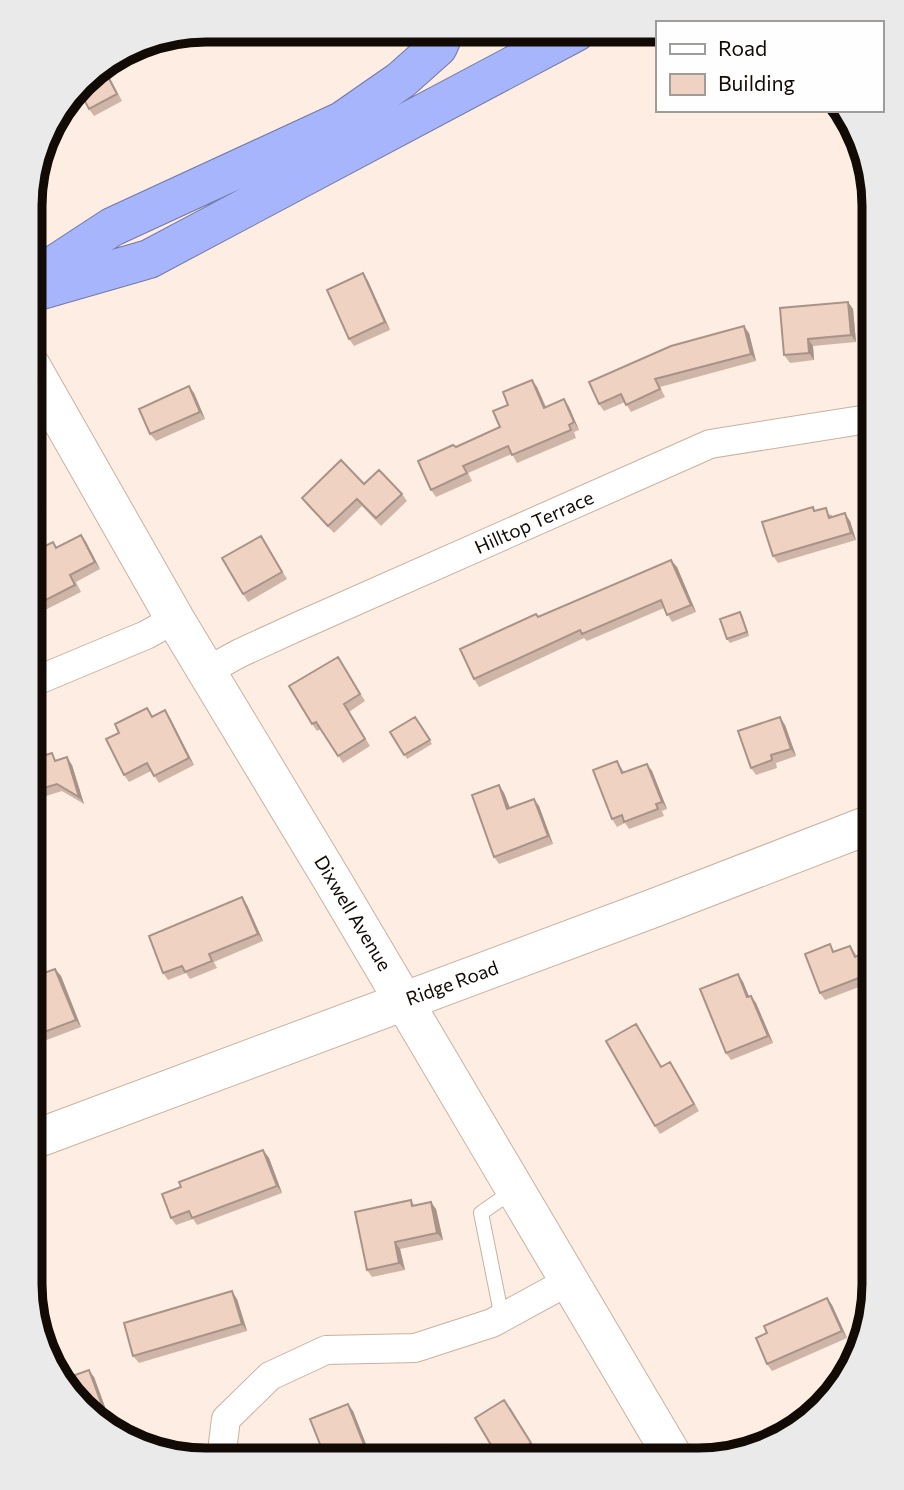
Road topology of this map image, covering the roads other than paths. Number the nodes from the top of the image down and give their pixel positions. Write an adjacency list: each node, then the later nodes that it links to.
1 (440, 42): 3 (highway)
2 (557, 42): 4 (highway)
3 (42, 274)
4 (42, 290)
5 (42, 385): 7 (main road, Dixwell Avenue)
6 (862, 420): 8 (street, Hilltop Terrace)
7 (176, 619): 8 (main road, Dixwell Avenue); 9 (street)
8 (207, 671): 11 (main road, Dixwell Avenue)
9 (42, 678)
10 (862, 828): 11 (main road, Ridge Road)
11 (404, 1000): 12 (main road, Ridge Road); 13 (main road, Dixwell Avenue)
12 (42, 1136)
13 (515, 1190): 14 (main road, Dixwell Avenue); 15 (lane)
14 (569, 1281): 15 (street); 17 (main road, Dixwell Avenue)
15 (502, 1318): 16 (street)
16 (222, 1448)
17 (668, 1448)

